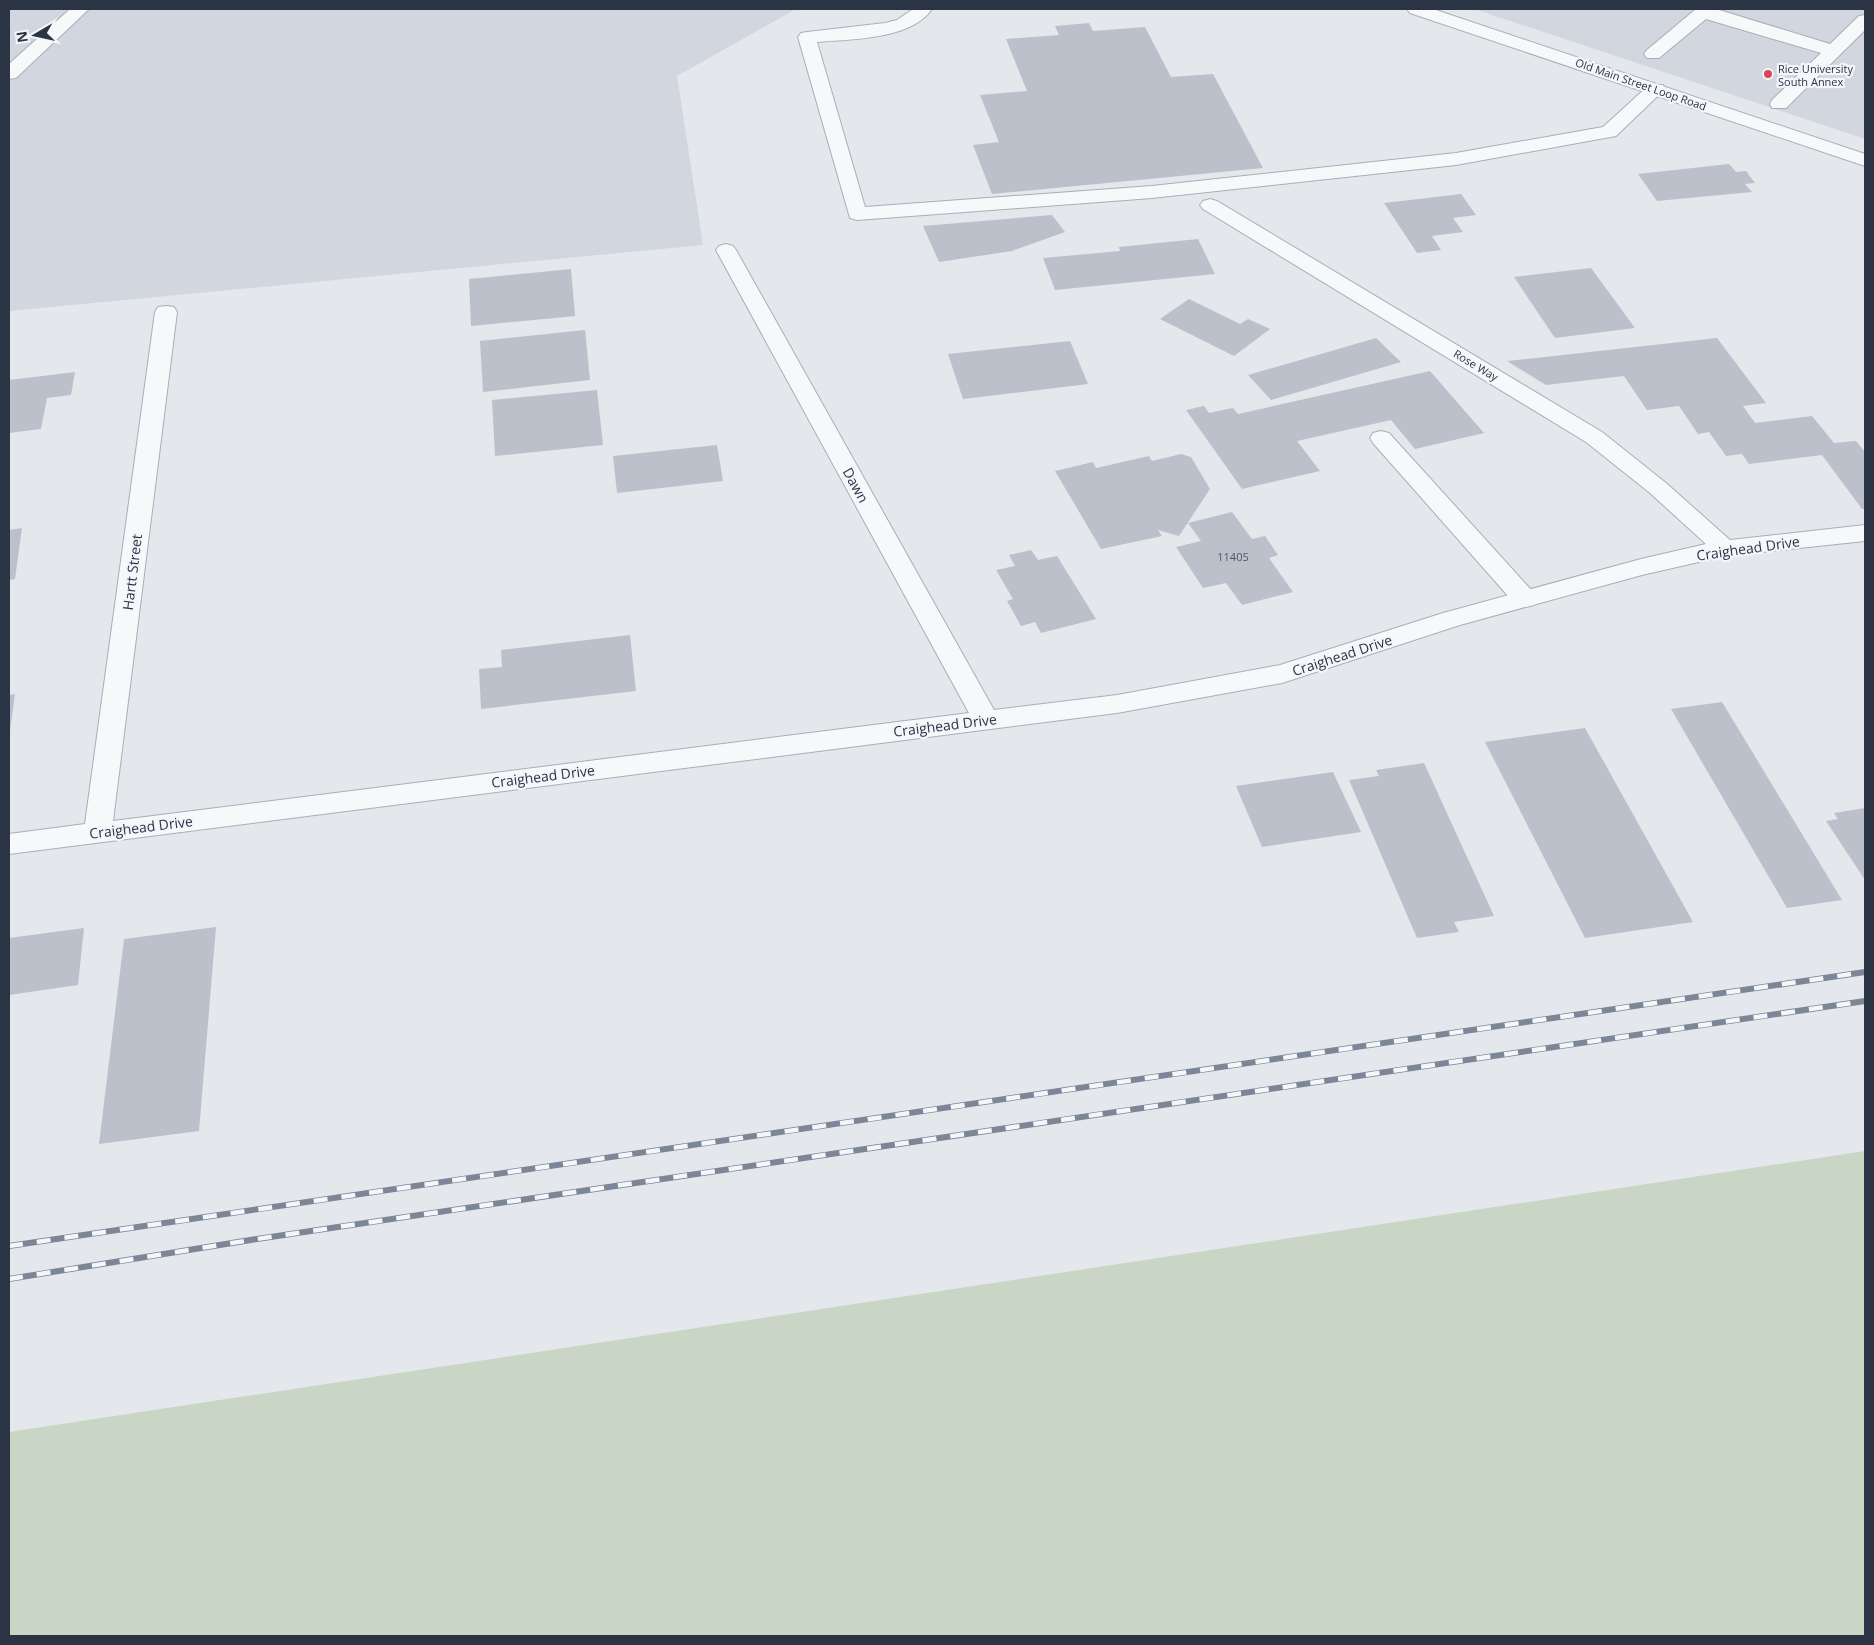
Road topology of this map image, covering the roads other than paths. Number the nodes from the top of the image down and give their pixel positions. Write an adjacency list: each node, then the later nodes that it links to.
1 (80, 9): 8 (street)
2 (923, 9): 9 (street)
3 (1416, 9): 9 (street, Old Main Street Loop Road)
4 (1705, 11): 6 (street); 7 (street)
5 (1865, 20): 6 (street)
6 (1834, 51): 10 (street)
7 (1653, 54)
8 (9, 74)
9 (1656, 89): 11 (street, Old Main Street Loop Road)
10 (1779, 104)
11 (1865, 160)
12 (1210, 205): 17 (street, Rose Way)
13 (726, 250): 19 (street, Dawn)
14 (166, 312): 20 (street, Hartt Street)
15 (1381, 438): 18 (street)
16 (1865, 533): 17 (street, Craighead Drive)
17 (1725, 548): 18 (street, Craighead Drive)
18 (1526, 599): 19 (street, Craighead Drive)
19 (986, 720): 20 (street, Craighead Drive)
20 (98, 833): 21 (street, Craighead Drive)
21 (9, 844)

